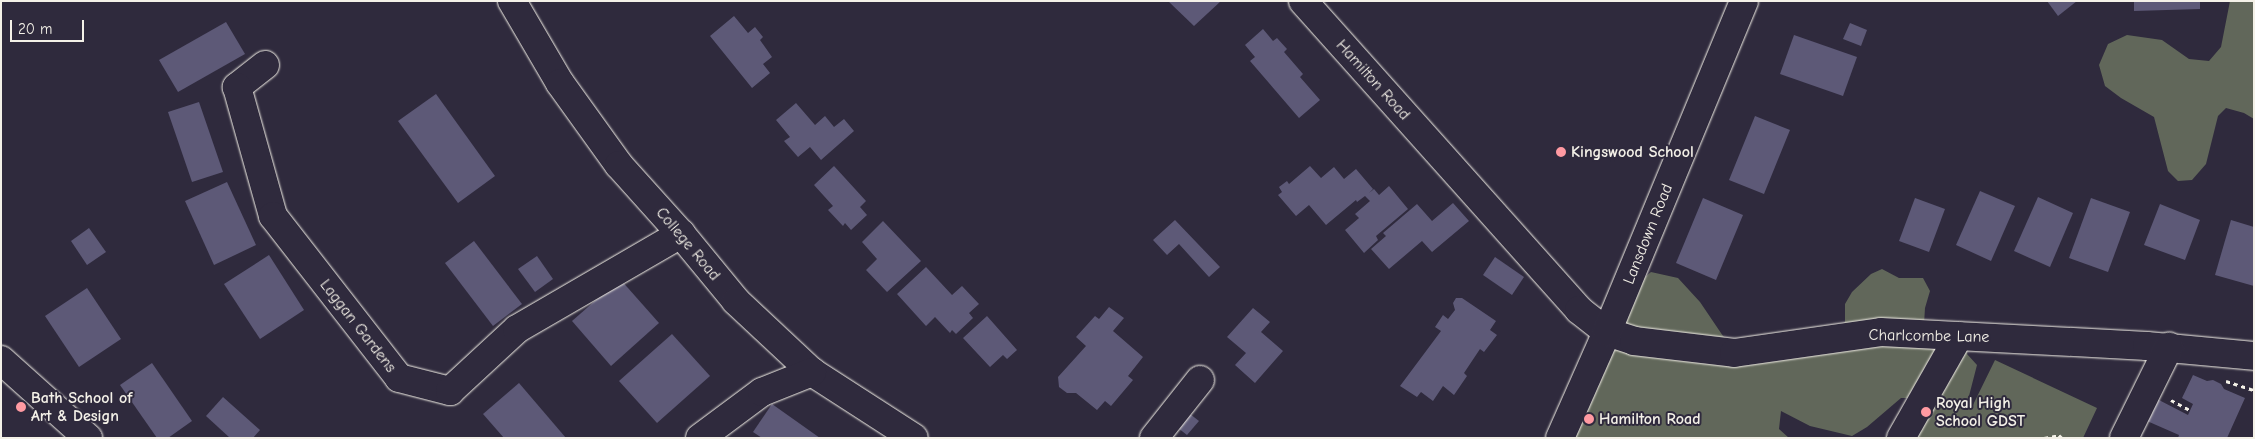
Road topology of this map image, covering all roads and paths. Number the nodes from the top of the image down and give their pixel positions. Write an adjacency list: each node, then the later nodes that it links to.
1 (512, 1): 5 (street, College Road)
2 (1303, 1): 6 (street, Hamilton Road)
3 (1744, 1): 6 (street, Lansdown Road)
4 (266, 65): 5 (street, Laggan Gardens)
5 (681, 234): 8 (street, College Road)
6 (1608, 332): 7 (street, Charlcombe Lane); 23 (street, Lansdown Road)
7 (1959, 336): 9 (street, Charlcombe Lane); 24 (street)
8 (782, 345): 12 (street, College Road); 16 (street)
9 (2169, 347): 10 (street, Charlcombe Lane); 27 (street)
10 (2254, 356)
11 (1, 360): 19 (street)
12 (812, 372): 16 (street); 21 (street, College Road)
13 (2217, 378): 15 (path)
14 (1200, 380): 22 (street)
15 (2254, 390)
16 (762, 392): 20 (street)
17 (2177, 393): 18 (path)
18 (2172, 401)
19 (88, 438)
20 (700, 438)
21 (914, 438)
22 (1154, 438)
23 (1560, 438)
24 (1901, 438)
25 (2044, 438): 26 (path)
26 (2062, 438)
27 (2124, 438)

